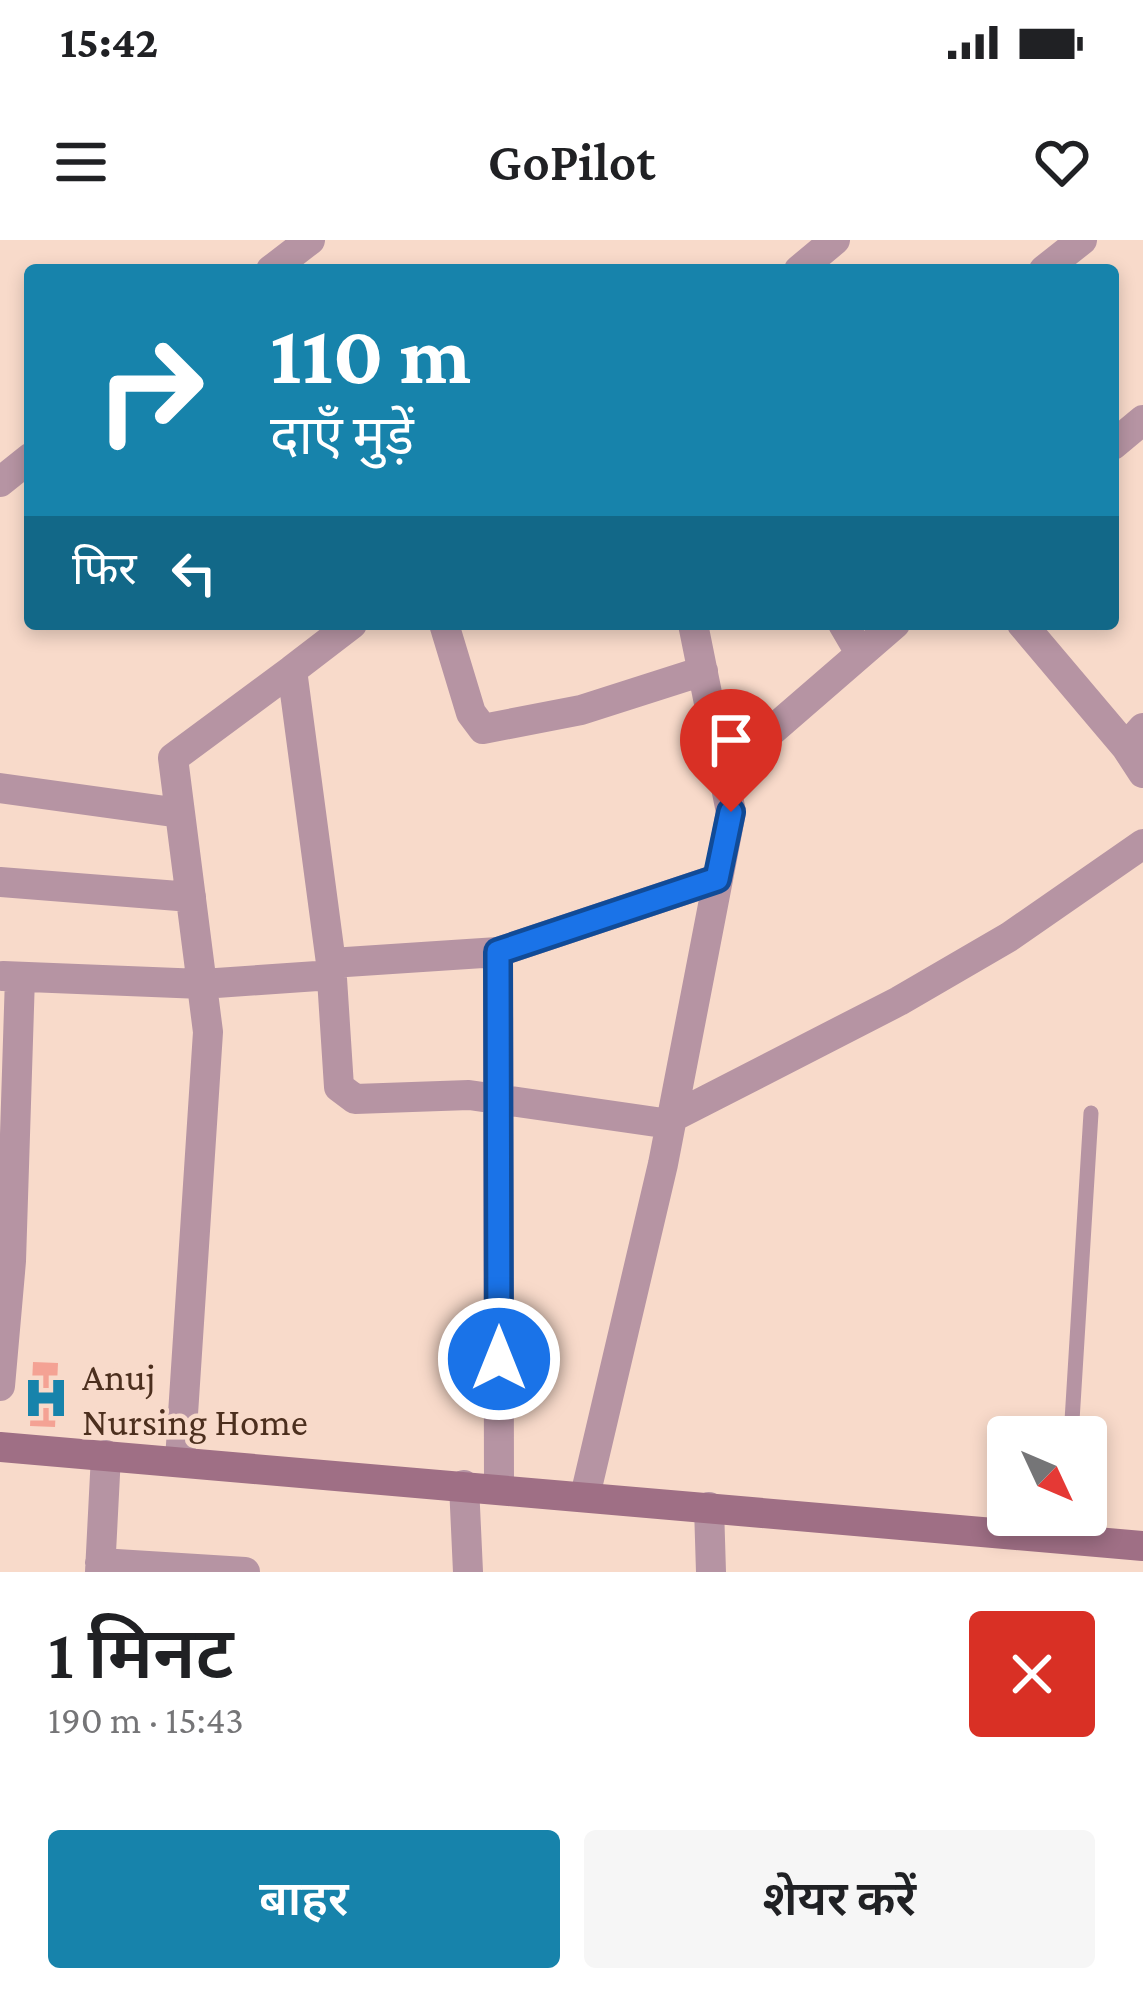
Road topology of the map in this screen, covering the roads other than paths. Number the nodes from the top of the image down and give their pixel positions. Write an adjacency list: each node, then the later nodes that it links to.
1 (310, 240): 4 (street)
2 (836, 240): 5 (street)
3 (1082, 240): 6 (street)
4 (279, 264)
5 (806, 264)
6 (1052, 264)
7 (1143, 420): 8 (street)
8 (1119, 440)
9 (24, 463): 10 (street)
10 (0, 482)
11 (344, 630): 18 (street)
12 (446, 630): 19 (street)
13 (694, 630): 19 (street)
14 (847, 630): 17 (street)
15 (888, 630): 17 (street)
16 (1028, 630): 20 (street)
17 (860, 652): 21 (street)
18 (292, 670): 23 (street); 29 (street)
19 (703, 671): 21 (street)
20 (1137, 749)
21 (723, 773): 25 (street)
22 (0, 788): 23 (street)
23 (180, 814): 27 (street)
24 (1143, 844): 34 (street)
25 (717, 879): 28 (street); 34 (street)
26 (0, 882): 27 (street)
27 (191, 897): 31 (street)
28 (498, 952): 29 (street); 32 (street)
29 (332, 969): 31 (street); 32 (street)
30 (10, 976): 31 (street); 35 (street)
31 (202, 984): 39 (street)
32 (499, 1100): 34 (street); 41 (street)
33 (1091, 1113): 36 (lane)
34 (671, 1121): 42 (street)
35 (0, 1385)
36 (1072, 1416)
37 (0, 1447): 38 (street)
38 (106, 1455): 39 (street); 47 (street)
39 (180, 1460): 40 (street)
40 (464, 1485): 41 (street); 49 (street)
41 (499, 1489): 42 (street)
42 (585, 1496): 43 (street)
43 (709, 1508): 44 (street); 50 (street)
44 (987, 1523)
45 (1102, 1536): 46 (street)
46 (1143, 1546)
47 (100, 1568): 48 (street)
48 (245, 1572)
49 (468, 1572)
50 (711, 1572)

